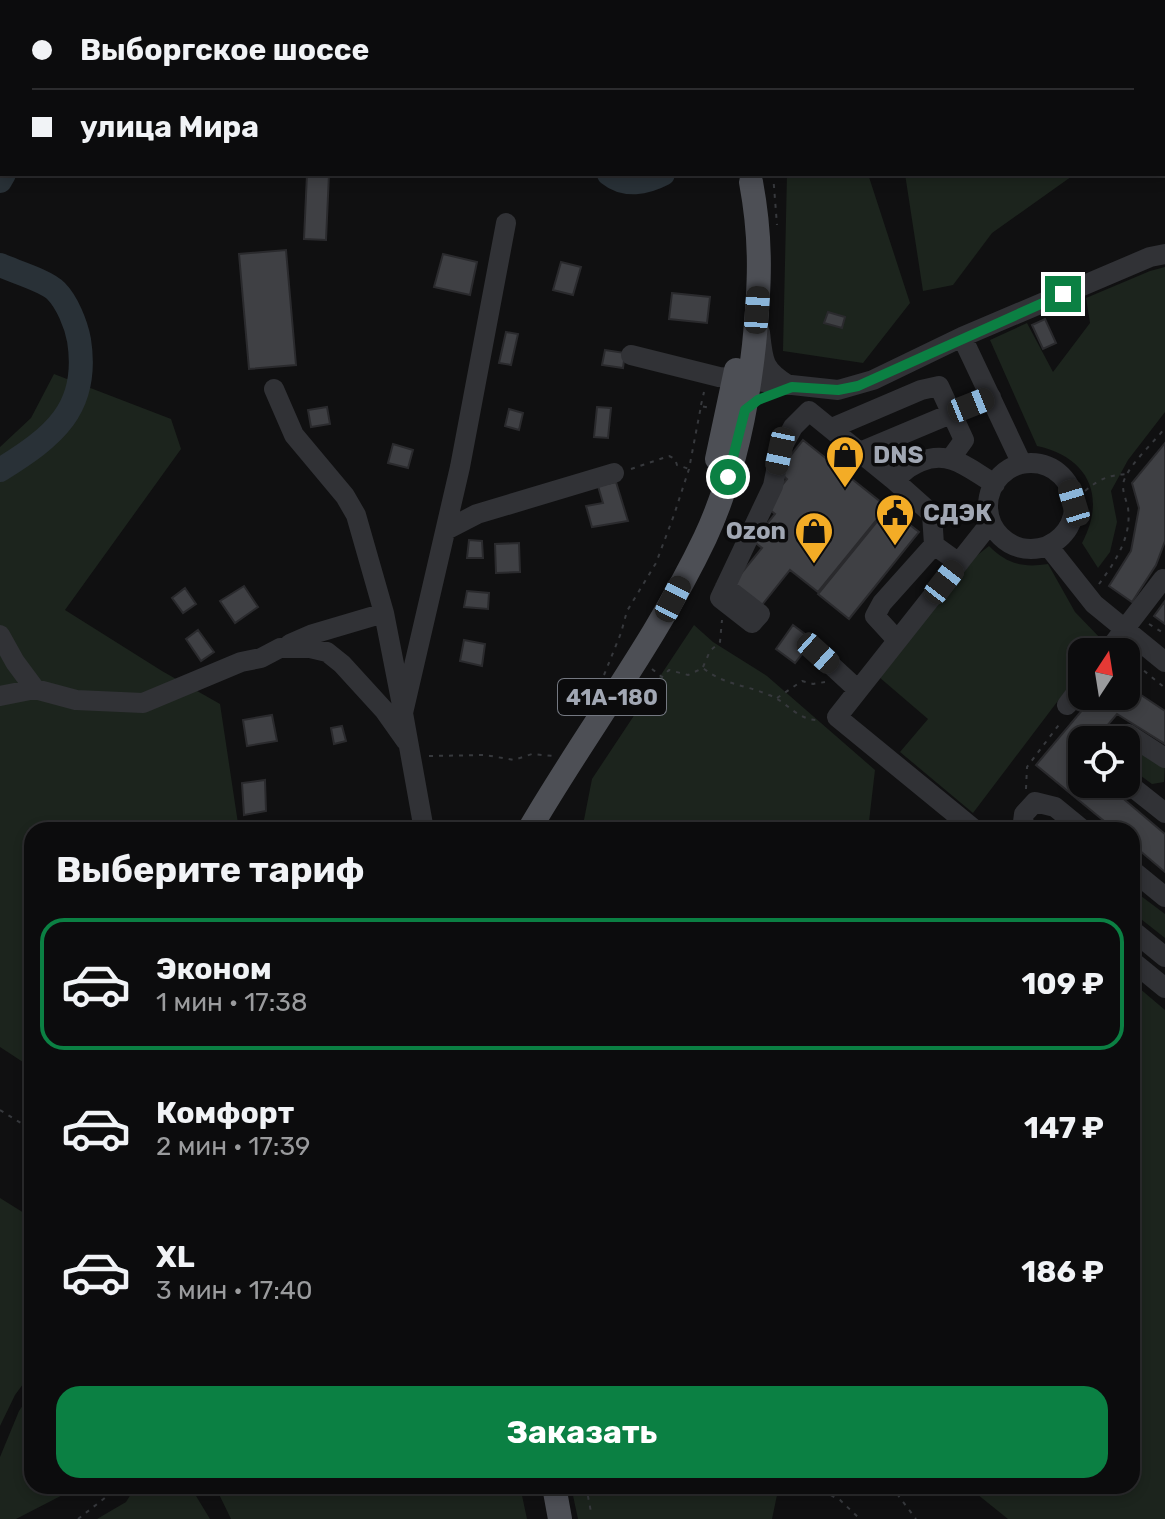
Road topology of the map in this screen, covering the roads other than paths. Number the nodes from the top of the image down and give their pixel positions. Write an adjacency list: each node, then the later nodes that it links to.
1 (751, 178): 4 (main road, 41А-180); 7 (main road, 41А-180)
2 (506, 223): 21 (street)
3 (1165, 254): 5 (street)
4 (757, 310): 7 (main road, 41А-180); 8 (street)
5 (962, 337): 8 (street); 10 (street)
6 (631, 355): 7 (street)
7 (742, 379): 8 (street); 11 (main road, 41А-180); 27 (main road, 41А-180)
8 (792, 387): 11 (street)
9 (274, 389): 28 (street)
10 (991, 397): 12 (street); 16 (street)
11 (745, 410): 27 (main road, 41А-180)
12 (951, 413): 13 (street); 14 (street); 15 (street)
13 (832, 428): 14 (street); 26 (street)
14 (860, 452): 18 (street)
15 (951, 458): 18 (street); 19 (street)
16 (1022, 464): 19 (street); 23 (street)
17 (614, 473): 21 (street)
18 (895, 481): 22 (street)
19 (995, 484): 20 (street)
20 (991, 522): 23 (street); 24 (street)
21 (446, 530): 42 (street)
22 (934, 545): 24 (street); 32 (street)
23 (1048, 546): 30 (street)
24 (959, 563): 32 (street)
25 (1164, 579): 31 (street)
26 (723, 593)
27 (673, 599): 49 (main road, 41А-180)
28 (384, 613): 33 (street); 42 (street)
29 (0, 635): 38 (street)
30 (1115, 638)
31 (1118, 638)
32 (897, 640): 37 (street)
33 (280, 648): 38 (street); 44 (street)
34 (1140, 651): 36 (street)
35 (818, 653): 37 (street)
36 (1165, 662)
37 (853, 685): 50 (street)
38 (35, 689): 39 (street)
39 (0, 696)
40 (1068, 707): 41 (street)
41 (1065, 712)
42 (403, 713): 44 (street)
43 (1140, 742): 45 (street)
44 (408, 744): 48 (street)
45 (1165, 758)
46 (1140, 793): 47 (street)
47 (1165, 813)
48 (423, 822)
49 (534, 822)
50 (965, 822)
51 (1023, 822): 52 (street)
52 (1073, 822)
53 (1140, 877): 54 (street)
54 (1165, 897)
55 (1140, 937): 56 (street)
56 (1165, 957)
57 (1140, 968): 58 (street)
58 (1165, 988)
59 (555, 1494): 60 (main road)
60 (560, 1519)

